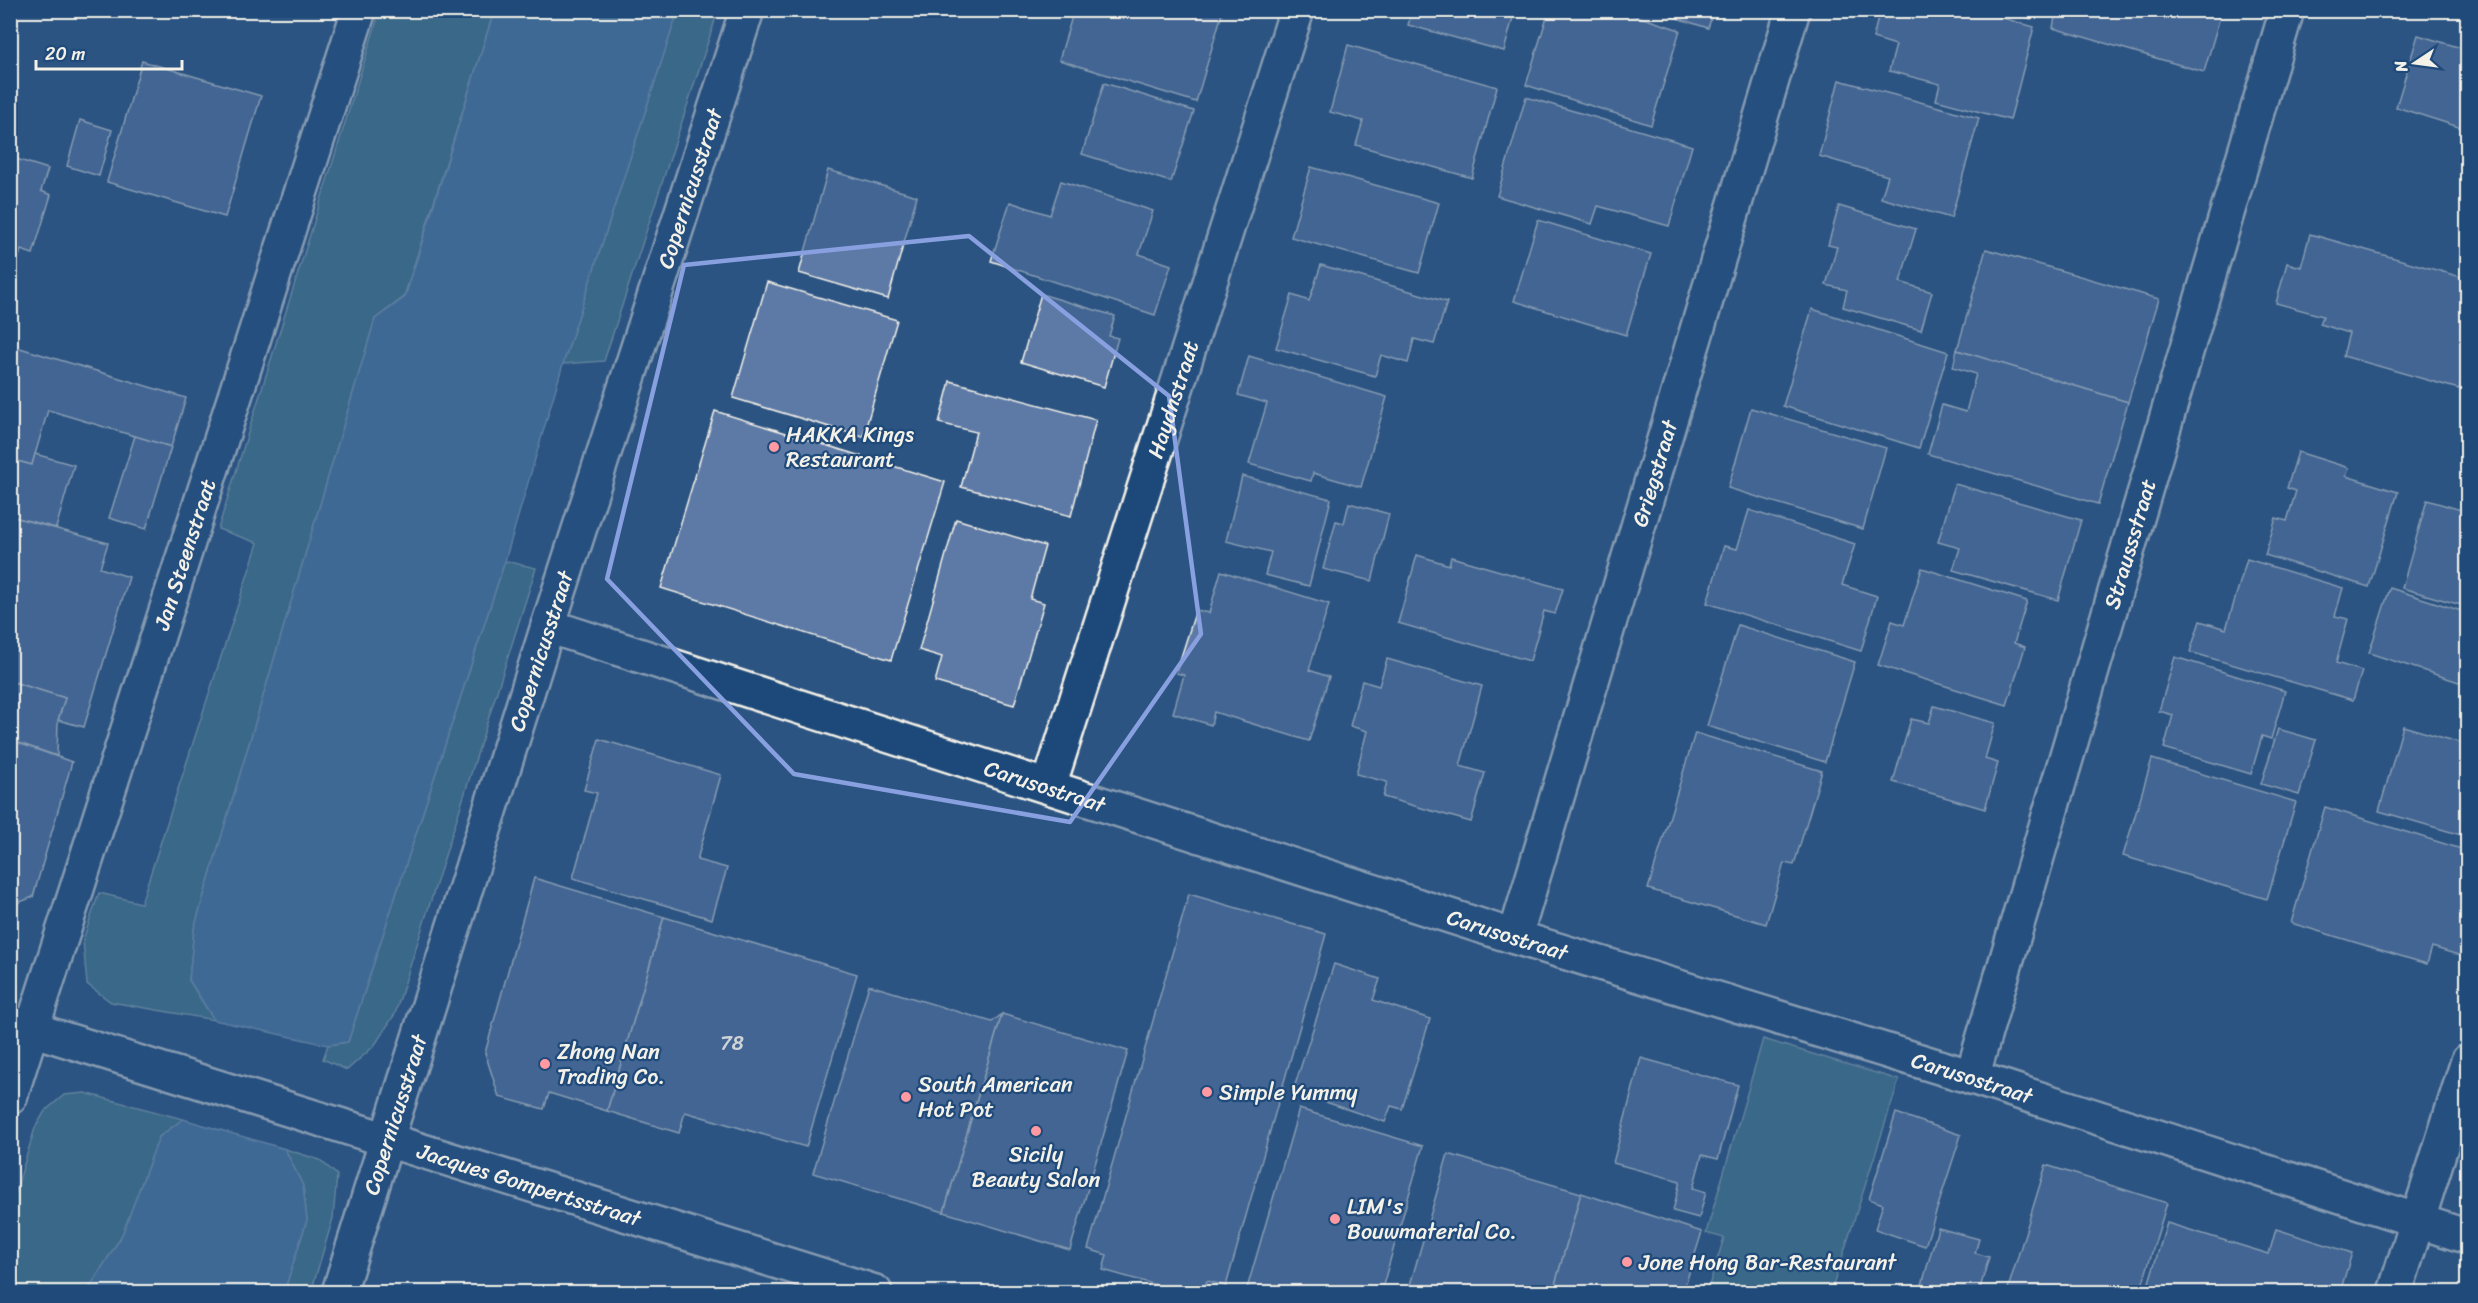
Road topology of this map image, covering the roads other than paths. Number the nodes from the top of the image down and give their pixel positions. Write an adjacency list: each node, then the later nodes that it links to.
1 (360, 10): 9 (street, Jan Steenstraat)
2 (747, 10): 6 (street, Copernicusstraat)
3 (1297, 10): 7 (street, Haydnstraat)
4 (1793, 10): 8 (street, Griegstraat)
5 (2288, 10): 11 (street, Straussstraat)
6 (548, 626): 7 (street, Carusostraat); 13 (street, Copernicusstraat)
7 (1049, 786): 8 (street, Carusostraat)
8 (1515, 937): 11 (street, Carusostraat)
9 (21, 1025): 12 (street, Jan Steenstraat); 13 (street, Jacques Gompertsstraat)
10 (2468, 1061): 14 (street)
11 (1972, 1077): 14 (street, Carusostraat)
12 (10, 1097)
13 (386, 1138): 16 (street, Copernicusstraat); 17 (street, Jacques Gompertsstraat)
14 (2418, 1223): 15 (street, Carusostraat); 18 (street)
15 (2468, 1237)
16 (339, 1293)
17 (875, 1293)
18 (2395, 1293)

